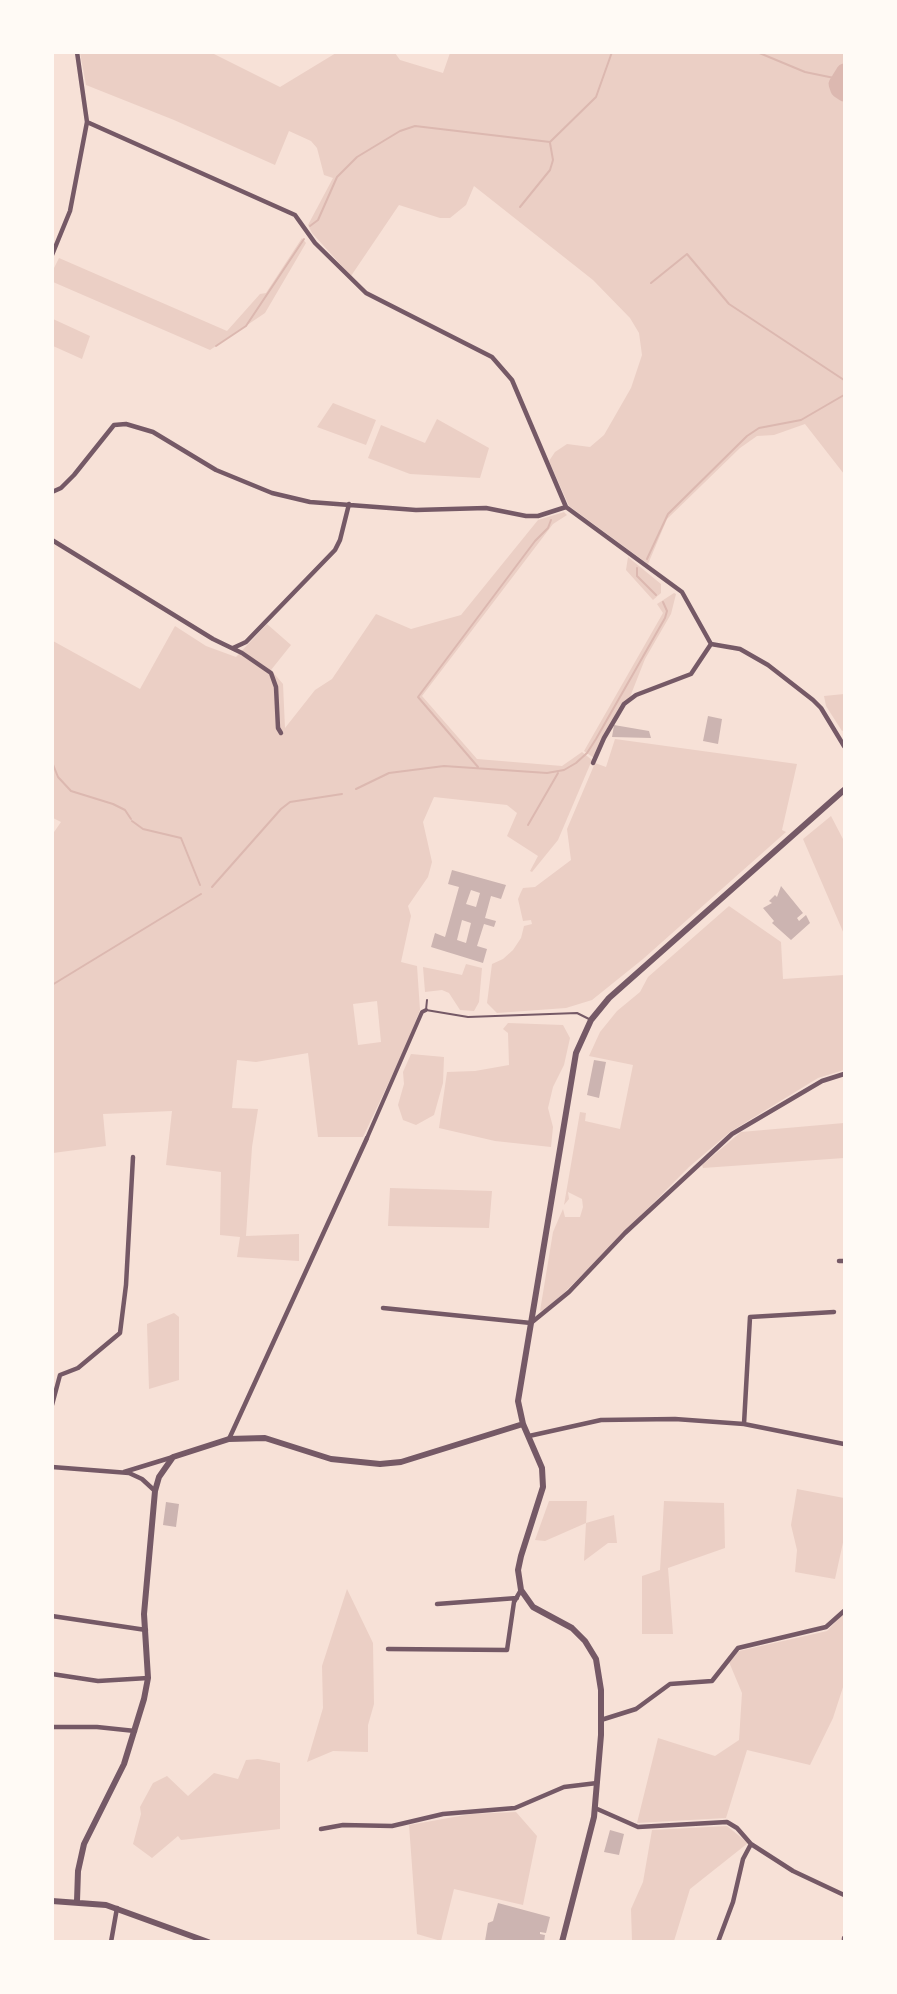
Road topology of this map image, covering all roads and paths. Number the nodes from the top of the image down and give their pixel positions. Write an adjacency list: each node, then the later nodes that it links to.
1 (77, 52): 2 (street)
2 (87, 122): 3 (street); 6 (street)
3 (52, 255)
4 (52, 492): 5 (street)
5 (349, 504): 6 (street); 9 (street)
6 (566, 507): 8 (street)
7 (52, 540): 9 (street)
8 (711, 644): 11 (street); 12 (street)
9 (233, 648): 10 (street)
10 (281, 734)
11 (844, 746)
12 (593, 763)
13 (844, 790): 16 (street)
14 (427, 1000): 15 (lane)
15 (426, 1010): 16 (lane); 18 (street)
16 (591, 1020): 22 (street)
17 (844, 1074): 22 (street)
18 (367, 1138): 27 (street)
19 (133, 1157): 23 (street)
20 (383, 1308): 22 (street)
21 (834, 1311): 25 (street)
22 (531, 1323): 24 (street)
23 (52, 1405)
24 (523, 1424): 26 (street); 27 (street)
25 (744, 1424): 26 (street); 28 (street)
26 (529, 1436): 33 (street)
27 (228, 1439): 29 (street)
28 (844, 1444)
29 (173, 1457): 31 (street); 32 (street)
30 (52, 1467): 31 (street)
31 (123, 1472): 32 (street)
32 (155, 1491): 38 (street)
33 (520, 1590): 34 (street); 42 (street)
34 (517, 1598): 35 (street); 39 (street)
35 (438, 1604)
36 (844, 1611): 42 (street)
37 (52, 1616): 38 (street)
38 (146, 1630): 41 (street)
39 (388, 1649)
40 (52, 1674): 41 (street)
41 (148, 1678): 44 (street)
42 (601, 1720): 45 (street)
43 (52, 1727): 44 (street)
44 (135, 1731): 51 (street)
45 (597, 1783): 46 (street); 47 (street)
46 (595, 1808): 48 (street); 55 (street)
47 (321, 1830)
48 (752, 1845): 49 (street); 56 (street)
49 (844, 1894)
50 (52, 1901): 51 (street)
51 (77, 1901): 52 (street)
52 (117, 1908): 53 (street); 54 (street)
53 (111, 1941)
54 (208, 1941)
55 (562, 1941)
56 (718, 1941)

